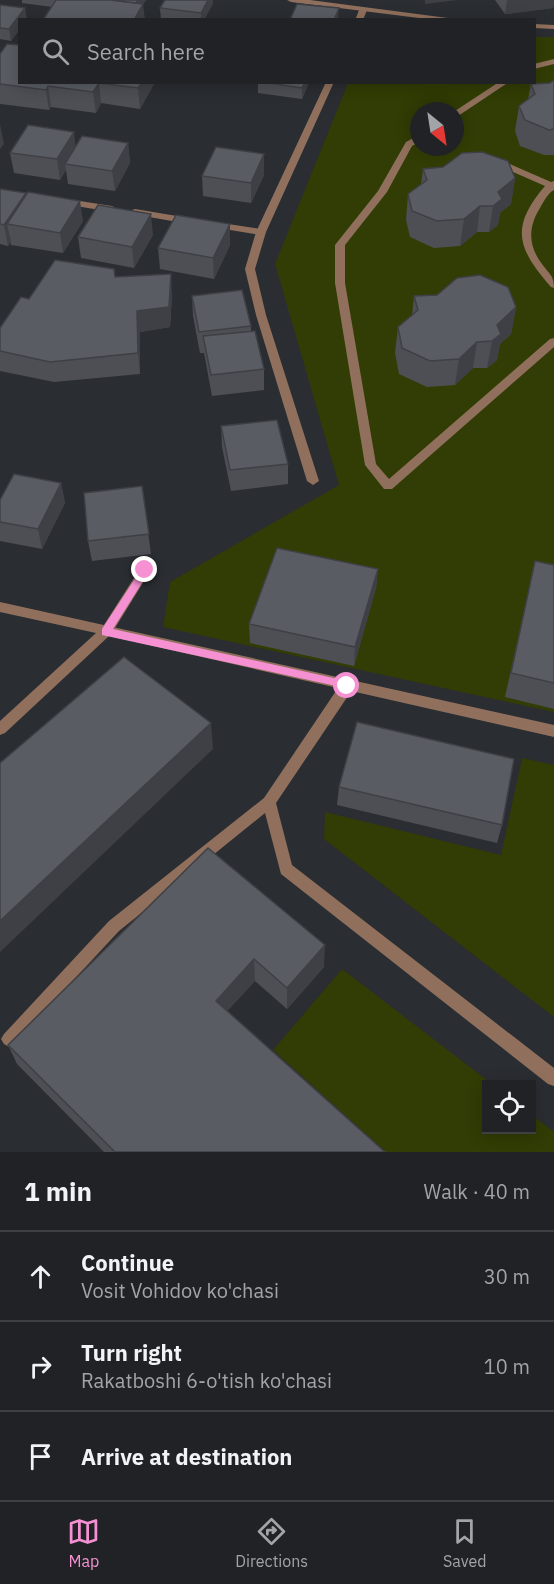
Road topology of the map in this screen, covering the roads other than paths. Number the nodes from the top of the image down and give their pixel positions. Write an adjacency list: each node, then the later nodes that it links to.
1 (296, 0): 2 (street)
2 (363, 10): 3 (street); 4 (street)
3 (360, 18)
4 (440, 18)
5 (536, 26): 6 (street)
6 (554, 27)
7 (554, 61): 8 (street)
8 (536, 66)
9 (329, 84): 16 (street)
10 (502, 84): 11 (street)
11 (464, 109)
12 (410, 143): 18 (street)
13 (496, 162): 14 (street)
14 (553, 186): 17 (street)
15 (57, 200): 16 (street)
16 (261, 232): 19 (street)
17 (554, 285)
18 (554, 341)
19 (313, 481)
20 (145, 570): 22 (street)
21 (0, 607): 22 (street)
22 (106, 632): 23 (street); 24 (street)
23 (347, 686): 25 (street); 26 (street)
24 (0, 729)
25 (554, 731)
26 (269, 802): 27 (street); 28 (street)
27 (9, 1039)
28 (554, 1078)

